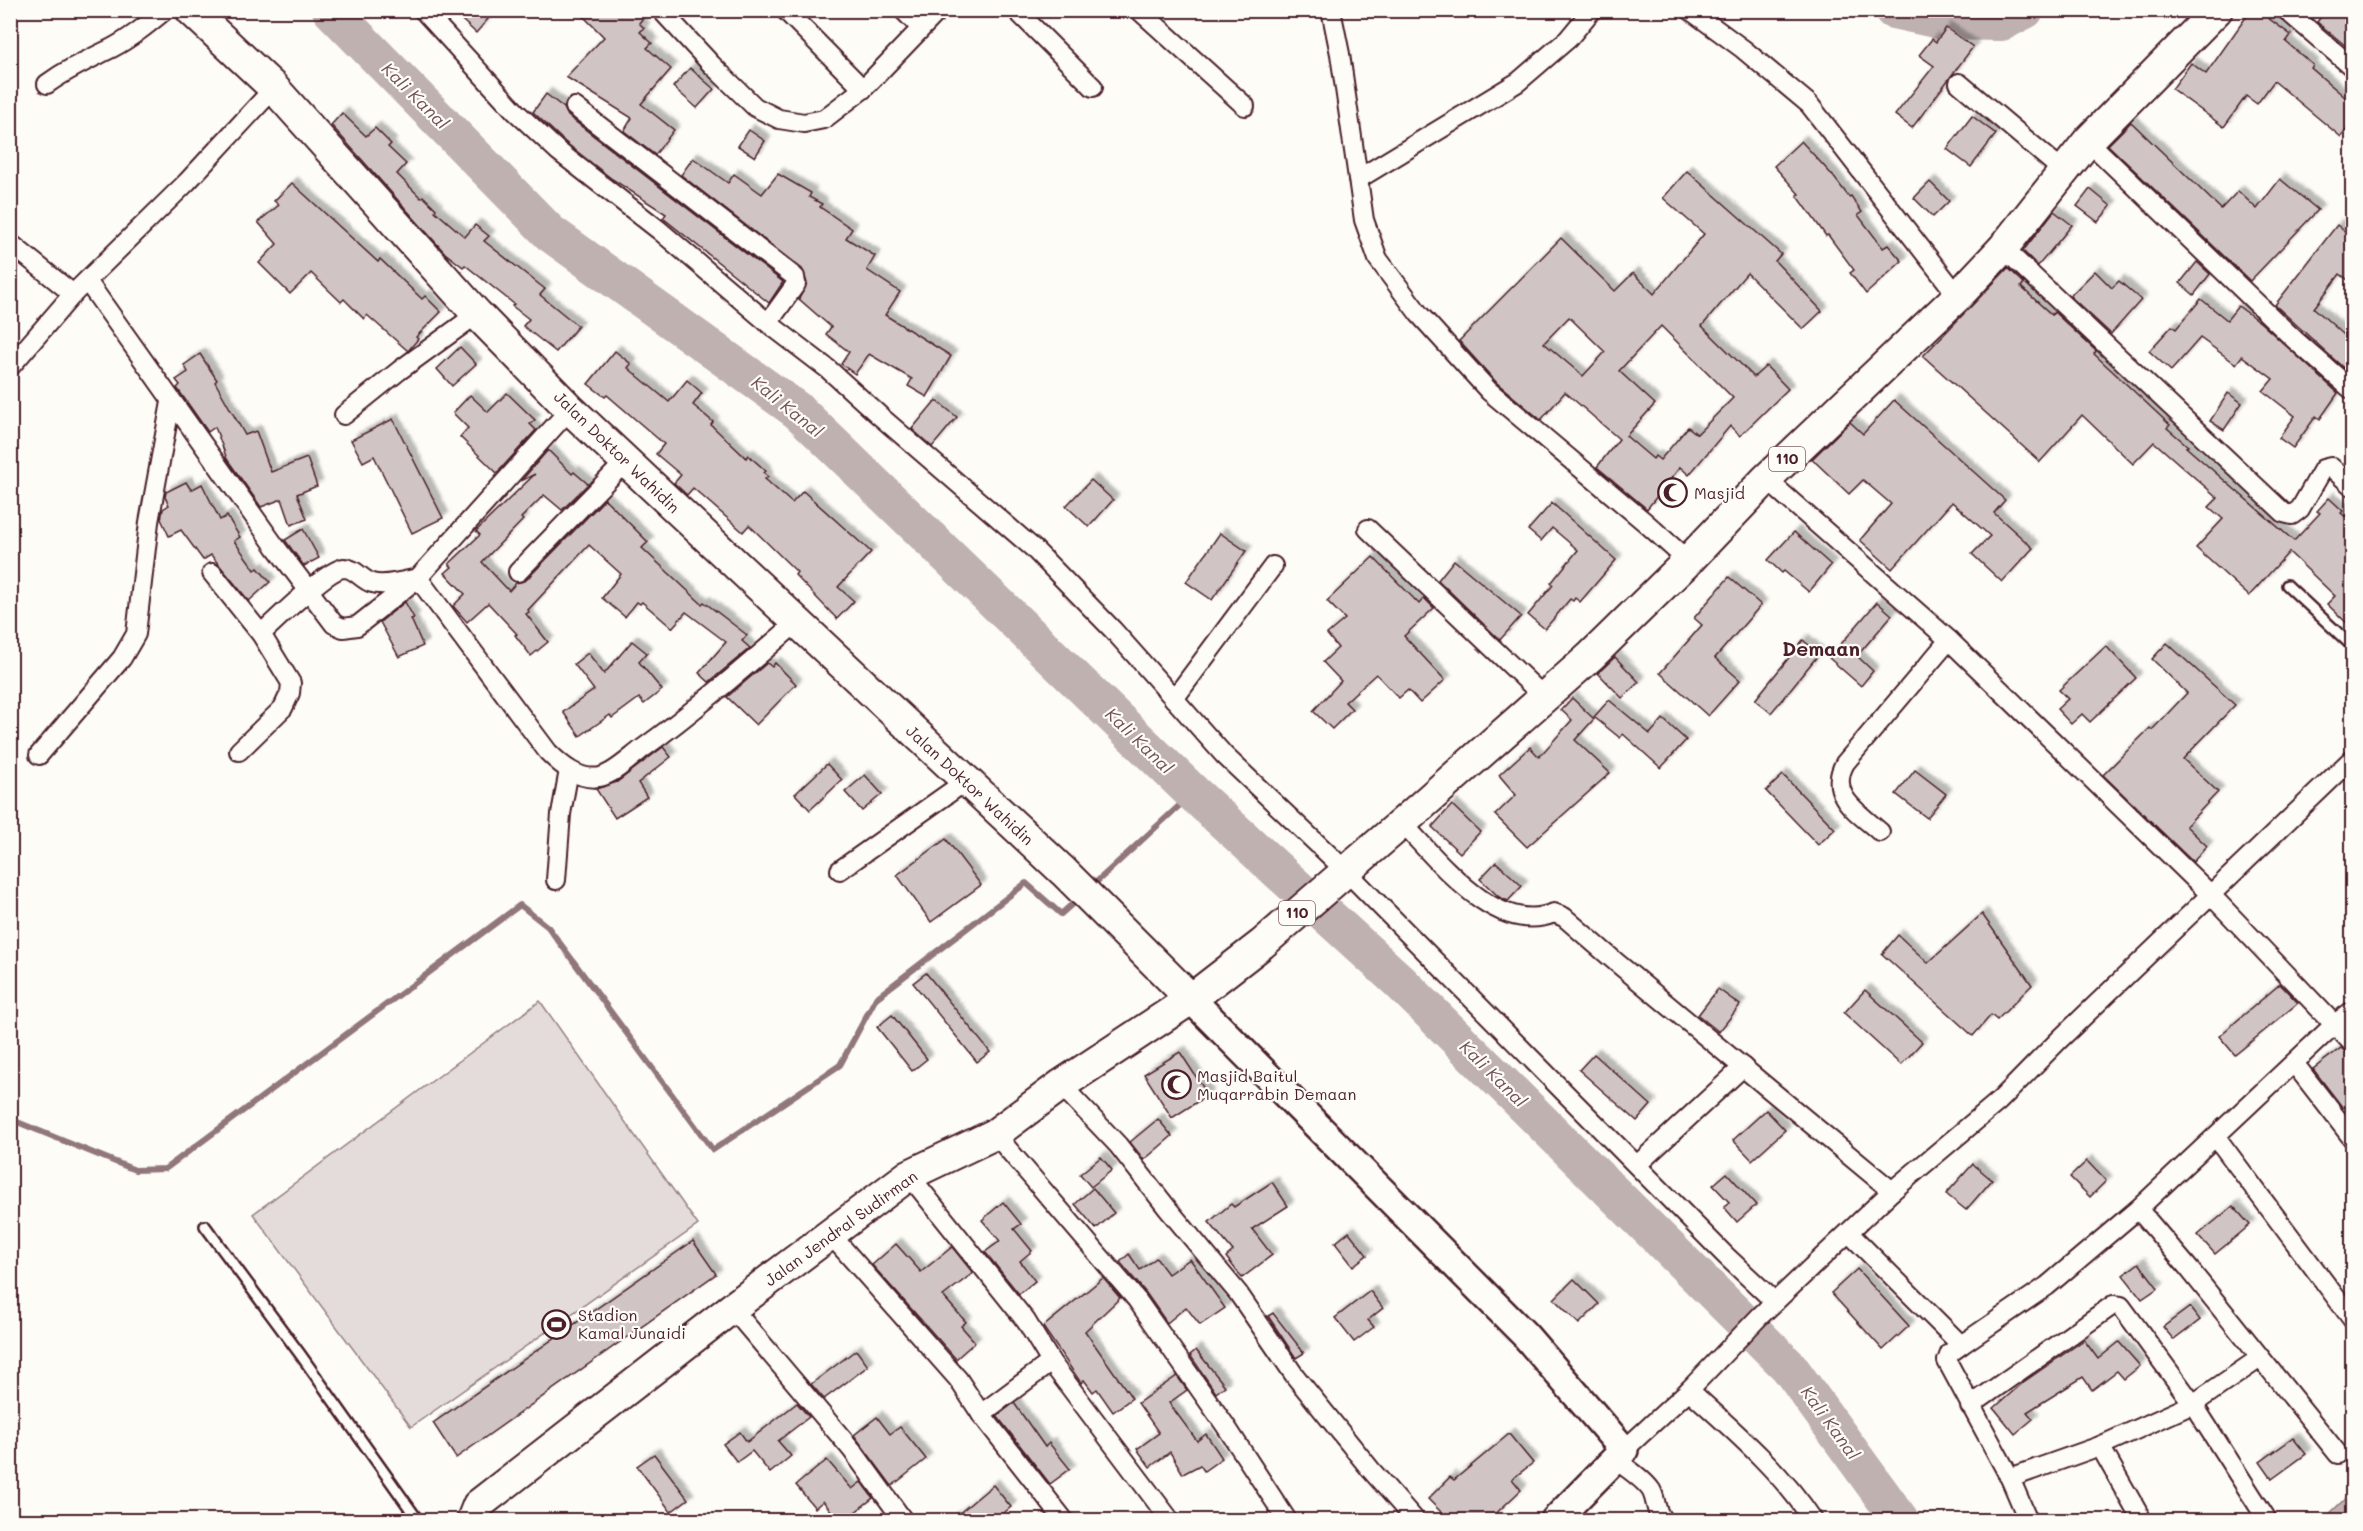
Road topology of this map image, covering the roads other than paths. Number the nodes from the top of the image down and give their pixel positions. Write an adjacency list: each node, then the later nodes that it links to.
1 (165, 10): 18 (street)
2 (191, 10): 20 (main road, Jalan Doktor Wahidin)
3 (423, 10): 33 (street)
4 (661, 10): 21 (street)
5 (784, 10): 21 (street)
6 (903, 10): 15 (street)
7 (939, 10): 15 (street)
8 (1016, 10): 19 (street)
9 (1139, 10): 23 (street)
10 (1331, 10): 26 (street)
11 (1593, 10): 26 (street)
12 (1690, 10): 31 (street)
13 (2217, 10): 24 (main road, 110)
14 (2286, 10): 16 (street)
15 (921, 28): 21 (street)
16 (2352, 67)
17 (1959, 83): 25 (street)
18 (47, 84)
19 (1094, 87)
20 (274, 88): 29 (street); 32 (main road, Jalan Doktor Wahidin)
21 (863, 89)
22 (575, 106): 33 (street)
23 (1245, 106)
24 (2088, 141): 25 (main road, 110); 35 (street)
25 (2062, 170): 28 (main road, 110)
26 (1358, 179): 43 (street)
27 (10, 243): 30 (street)
28 (2003, 248): 31 (main road, 110); 41 (street)
29 (87, 281): 30 (street); 36 (street)
30 (73, 294): 34 (street)
31 (1958, 296): 40 (main road, 110)
32 (477, 314): 37 (main road, Jalan Doktor Wahidin); 38 (street)
33 (768, 323): 54 (street)
34 (10, 367)
35 (2352, 390)
36 (171, 402): 49 (street); 57 (street)
37 (570, 409): 39 (main road, Jalan Doktor Wahidin); 47 (street)
38 (344, 415)
39 (625, 462): 45 (street); 50 (main road, Jalan Doktor Wahidin)
40 (1766, 479): 43 (main road, 110); 52 (street)
41 (2352, 486)
42 (1368, 530): 55 (street)
43 (1688, 561): 55 (main road, 110)
44 (1273, 566): 54 (street)
45 (518, 572)
46 (212, 573): 51 (street)
47 (418, 578): 49 (street); 49 (street); 59 (street)
48 (2287, 585): 53 (lane)
49 (308, 591): 51 (street)
50 (796, 623): 59 (street); 60 (main road, Jalan Doktor Wahidin)
51 (261, 633): 56 (street)
52 (1949, 640): 62 (street); 66 (street)
53 (2352, 646)
54 (1174, 699): 64 (street)
55 (1545, 699): 61 (main road, 110)
56 (238, 751)
57 (39, 755)
58 (2352, 763): 66 (street)
59 (569, 770): 65 (street)
60 (966, 781): 63 (street); 67 (main road, Jalan Doktor Wahidin)
61 (1402, 824): 64 (main road, 110); 72 (street)
62 (1880, 832)
63 (840, 870)
64 (1339, 876): 67 (main road, Jalan Jendral Sudirman / 110); 77 (street)
65 (556, 880)
66 (2211, 894): 69 (street); 79 (street)
67 (1191, 999): 73 (main road, Jalan Jendral Sudirman); 95 (main road)
68 (2352, 1011): 69 (street)
69 (2336, 1023): 70 (street); 71 (street)
70 (2352, 1043)
71 (2294, 1063): 75 (street); 76 (street)
72 (1743, 1067): 77 (street); 79 (street)
73 (1061, 1085): 74 (main road, Jalan Jendral Sudirman); 105 (street)
74 (995, 1134): 78 (main road, Jalan Jendral Sudirman); 104 (street)
75 (2216, 1137): 80 (street); 86 (street)
76 (2352, 1138)
77 (1637, 1165): 84 (street)
78 (909, 1175): 83 (main road, Jalan Jendral Sudirman); 89 (street)
79 (1892, 1191): 82 (street)
80 (2138, 1209): 87 (street); 88 (street)
81 (205, 1226): 100 (lane)
82 (1849, 1233): 84 (street); 87 (street)
83 (831, 1235): 85 (main road, Jalan Jendral Sudirman); 93 (street)
84 (1775, 1302): 90 (street)
85 (732, 1308): 98 (main road, Jalan Jendral Sudirman); 101 (street)
86 (2352, 1319)
87 (1961, 1345): 92 (street)
88 (2260, 1358): 91 (street); 96 (street)
89 (1050, 1362): 93 (street); 103 (street)
90 (1689, 1389): 95 (street); 108 (street)
91 (2193, 1404): 92 (street); 94 (street); 99 (street)
92 (1970, 1406): 97 (street)
93 (981, 1414): 102 (street)
94 (2100, 1446): 97 (street); 110 (street)
95 (1620, 1454): 106 (main road); 107 (street)
96 (2338, 1454)
97 (2010, 1478): 109 (street)
98 (479, 1515)
99 (2266, 1518)
100 (418, 1521)
101 (903, 1521)
102 (1064, 1521)
103 (1170, 1521)
104 (1287, 1521)
105 (1415, 1521)
106 (1554, 1521)
107 (1663, 1521)
108 (1813, 1521)
109 (2028, 1521)
110 (2142, 1521)

